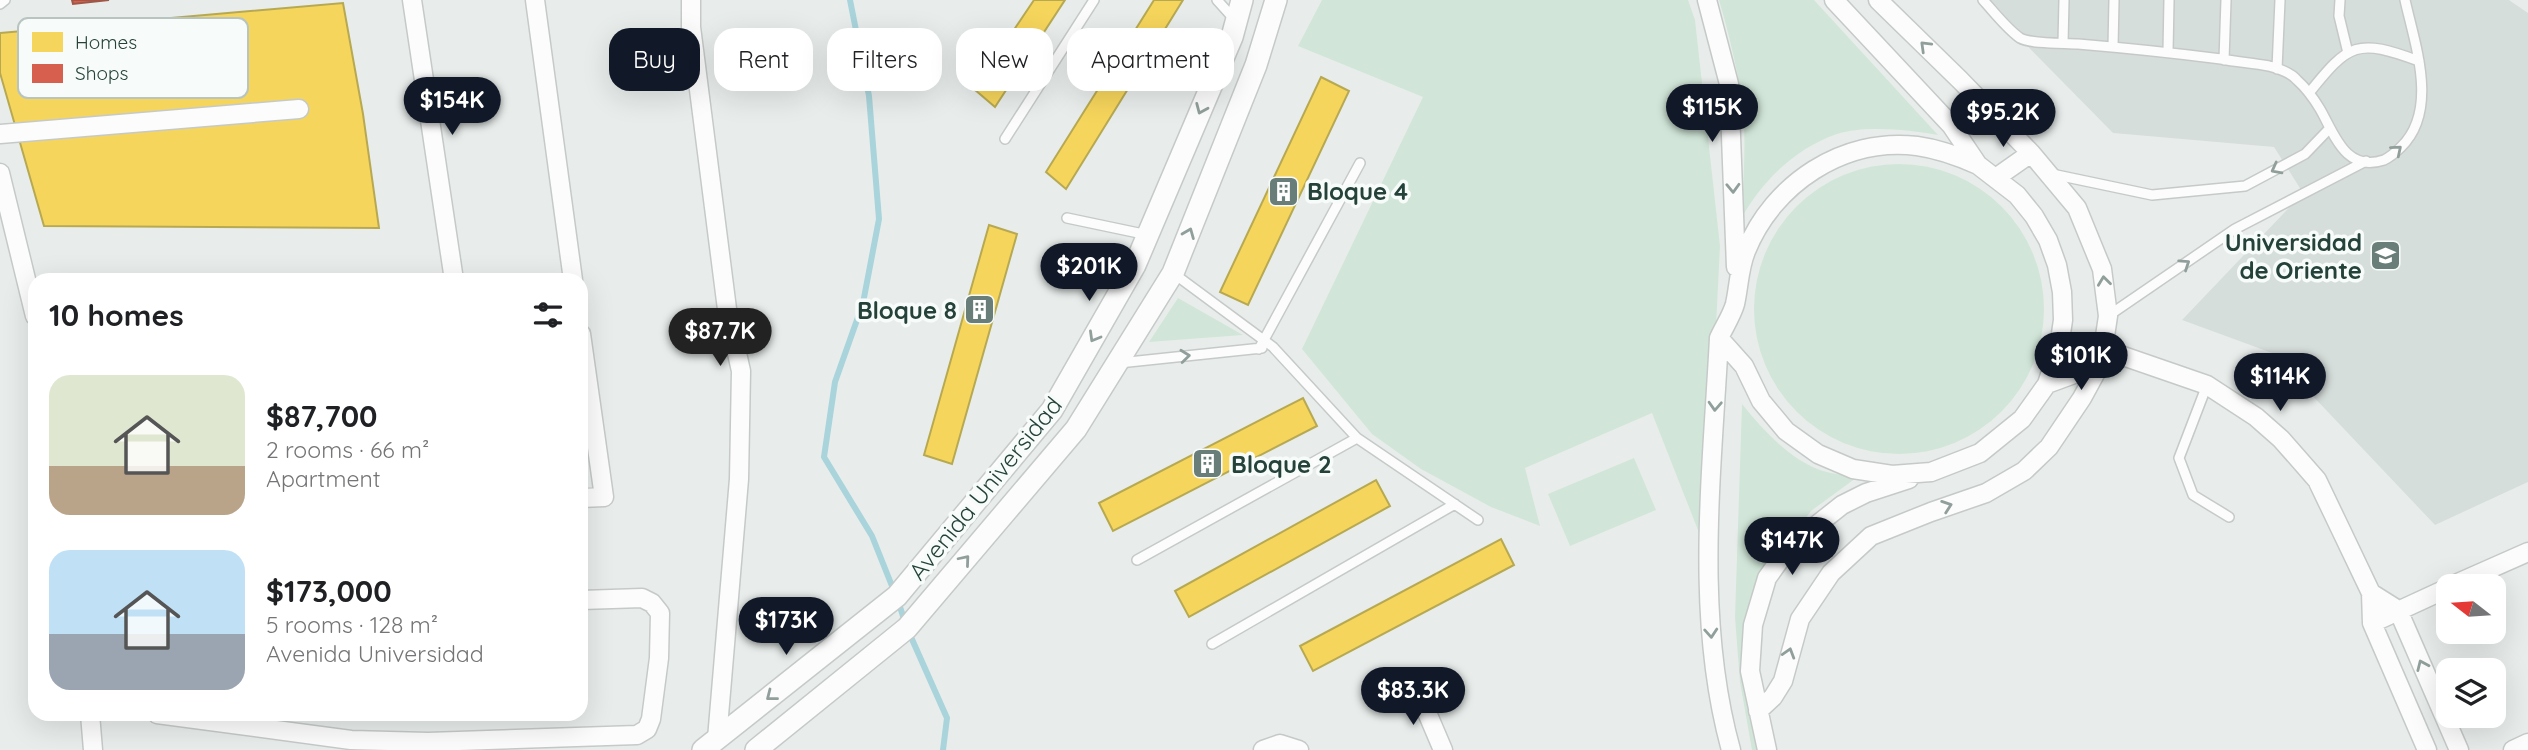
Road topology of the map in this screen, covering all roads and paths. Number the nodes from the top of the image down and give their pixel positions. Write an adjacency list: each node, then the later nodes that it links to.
1 (5, 0): 20 (lane)
2 (412, 0): 43 (street)
3 (535, 0): 44 (street)
4 (691, 0): 76 (street)
5 (1094, 0): 33 (lane)
6 (1217, 0): 21 (lane)
7 (1242, 0): 21 (street, Avenida Universidad)
8 (1276, 0): 45 (street, Avenida Universidad, one-way to 8)
9 (1707, 0): 46 (street, one-way to 46)
10 (1834, 0): 37 (street)
11 (1878, 0): 34 (street, one-way to 11)
12 (2064, 0): 22 (lane)
13 (2114, 0): 23 (lane)
14 (2169, 0): 24 (lane)
15 (2226, 0): 26 (lane)
16 (2280, 0): 28 (lane)
17 (2340, 0): 25 (lane)
18 (2405, 0): 27 (lane)
19 (1985, 1): 22 (lane)
20 (0, 4)
21 (1236, 21): 42 (street, Avenida Universidad, one-way to 42)
22 (2063, 43): 23 (lane)
23 (2113, 47): 24 (lane)
24 (2168, 52): 26 (lane)
25 (2348, 53): 27 (lane); 29 (lane)
26 (2224, 60): 28 (lane)
27 (2419, 61): 35 (lane, one-way to 27)
28 (2277, 69): 29 (lane)
29 (2309, 93): 31 (lane)
30 (299, 109): 32 (street)
31 (2330, 128): 35 (lane); 39 (lane, one-way to 39)
32 (0, 134)
33 (1005, 139)
34 (2031, 153): 39 (street); 40 (street)
35 (2366, 161): 48 (lane, one-way to 35)
36 (1360, 163): 50 (lane)
37 (1978, 164): 40 (street); 46 (street)
38 (0, 173): 47 (street)
39 (2049, 174): 48 (street, one-way to 39)
40 (1997, 177): 54 (street)
41 (1067, 218): 42 (lane)
42 (1147, 235): 76 (street, Avenida Universidad, one-way to 76)
43 (453, 273)
44 (572, 273)
45 (1173, 273): 50 (lane); 51 (street, Avenida Universidad)
46 (1737, 282): 49 (street)
47 (28, 287)
48 (2108, 316): 52 (street)
49 (1719, 338): 57 (street); 82 (street, one-way to 82)
50 (1262, 344): 51 (lane, one-way to 50); 56 (lane)
51 (1118, 363): 78 (street, Avenida Universidad, one-way to 51)
52 (2101, 363): 54 (street); 55 (street); 72 (street, one-way to 52)
53 (588, 384): 58 (street)
54 (2047, 384): 57 (street)
55 (2207, 385): 60 (lane); 65 (street)
56 (1357, 438): 59 (lane); 63 (lane)
57 (1931, 472): 72 (street)
58 (588, 498)
59 (1455, 504): 61 (lane); 70 (lane)
60 (2230, 517)
61 (1478, 520)
62 (2528, 552): 64 (street)
63 (1138, 560)
64 (2479, 574)
65 (2371, 593): 68 (street); 69 (street)
66 (2436, 593): 68 (street)
67 (588, 600): 74 (street)
68 (2398, 610): 69 (street); 85 (street, one-way to 68)
69 (2372, 623): 84 (street)
70 (1212, 644)
71 (1417, 689): 81 (street)
72 (1758, 711): 83 (street)
73 (91, 721): 77 (street)
74 (265, 721)
75 (2528, 743): 86 (street)
76 (710, 744)
77 (93, 750)
78 (756, 750)
79 (1263, 750): 80 (street)
80 (1299, 750)
81 (1443, 750)
82 (1731, 750)
83 (1767, 750)
84 (2427, 750)
85 (2459, 750)
86 (2513, 750)

